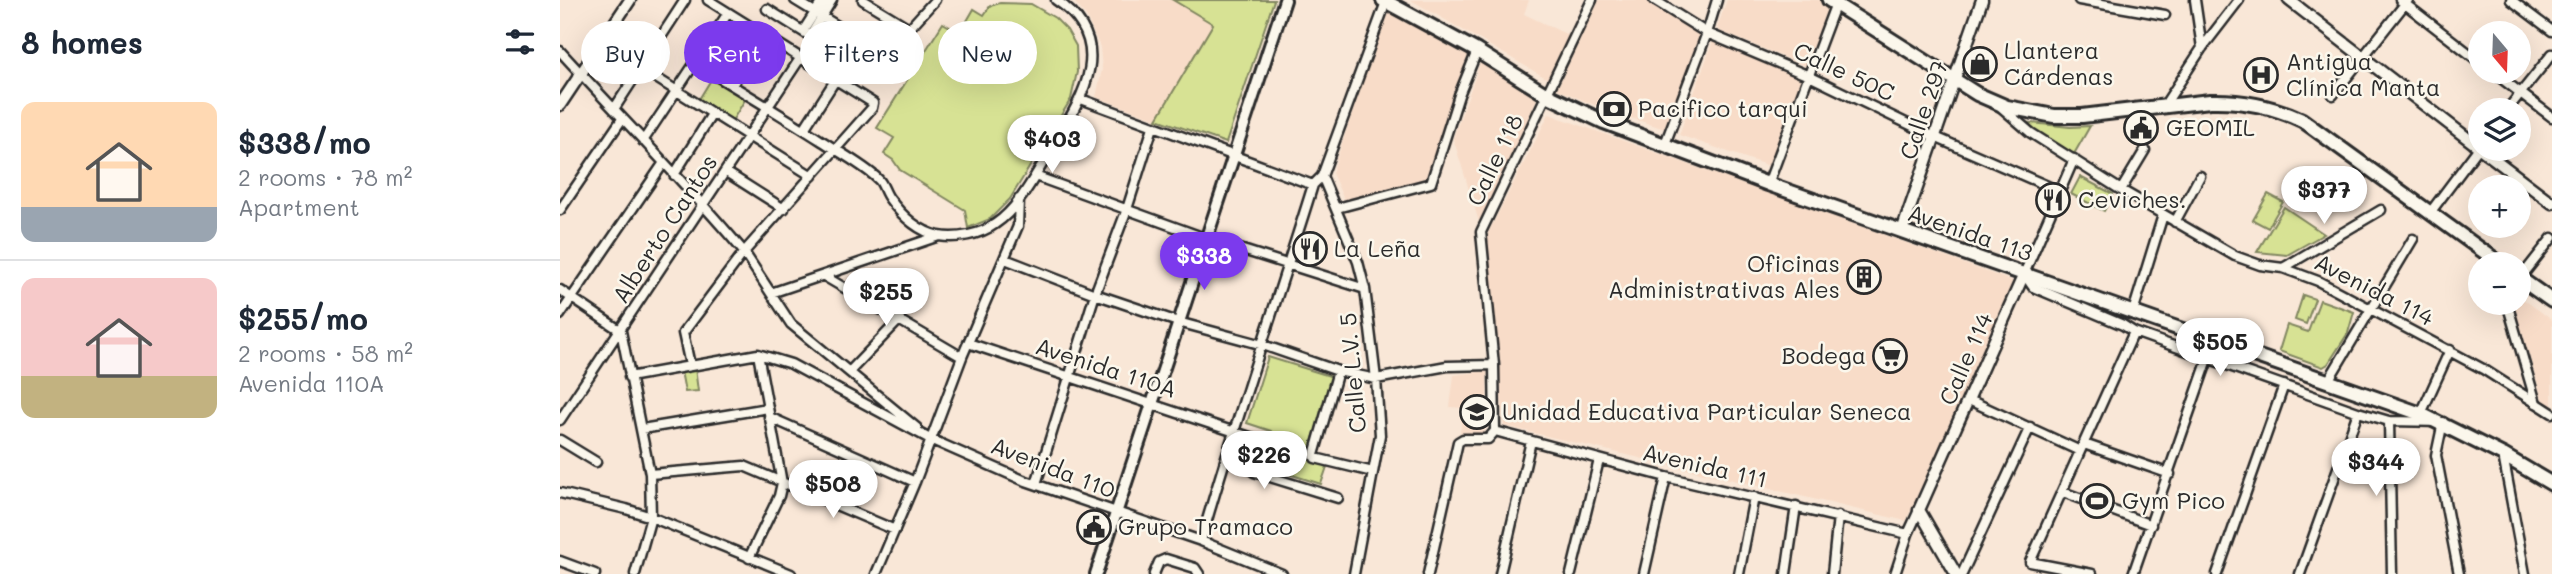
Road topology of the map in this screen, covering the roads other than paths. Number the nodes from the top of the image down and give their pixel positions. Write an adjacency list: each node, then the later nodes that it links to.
1 (630, 0): 29 (street)
2 (685, 0): 36 (street)
3 (709, 0): 26 (street)
4 (795, 0): 27 (street)
5 (823, 0): 27 (street)
6 (832, 0): 27 (street)
7 (863, 0): 34 (street)
8 (1056, 0): 63 (street)
9 (1284, 0): 81 (main road)
10 (1592, 0): 60 (street, Calle 118)
11 (1654, 0): 39 (street, Calle 50C)
12 (1717, 0): 39 (street)
13 (1982, 0): 49 (street, Calle 297)
14 (2082, 0): 25 (street)
15 (2141, 0): 25 (street)
16 (2195, 0): 40 (street)
17 (2239, 0): 40 (street)
18 (2289, 0): 45 (street)
19 (2511, 0): 38 (street)
20 (933, 1): 35 (street)
21 (1384, 1): 42 (main road, Avenida 113); 90 (street)
22 (1834, 1): 48 (street); 49 (main road)
23 (2405, 1): 43 (street); 45 (street)
24 (767, 9): 37 (street)
25 (2138, 10): 28 (street)
26 (728, 13): 30 (street); 31 (street)
27 (818, 15): 32 (street); 33 (street)
28 (2165, 15)
29 (616, 21)
30 (723, 21)
31 (741, 21)
32 (814, 21)
33 (828, 21)
34 (898, 21)
35 (915, 21)
36 (670, 24)
37 (800, 30)
38 (2552, 31)
39 (1707, 33): 48 (street, Calle 50C); 78 (street)
40 (2202, 48): 66 (street)
41 (560, 51): 47 (street)
42 (1477, 51): 60 (main road, Avenida 113); 99 (street)
43 (2468, 52)
44 (2552, 54): 59 (street)
45 (2362, 57): 61 (street); 76 (street)
46 (800, 59): 67 (street, Alberto Cantos)
47 (581, 74): 65 (street)
48 (1809, 76): 75 (street, Calle 50C); 92 (street)
49 (1954, 79): 64 (main road); 75 (street, Calle 297)
50 (684, 80): 58 (street)
51 (590, 84): 68 (street)
52 (632, 84): 68 (street)
53 (664, 84): 58 (street)
54 (833, 84): 73 (street)
55 (844, 84): 79 (street)
56 (2508, 84): 59 (street)
57 (733, 85): 67 (street)
58 (676, 92): 69 (street); 77 (street)
59 (2520, 93): 62 (street); 70 (street)
60 (1547, 95): 78 (main road, Avenida 113); 142 (street, Calle 118)
61 (2333, 95)
62 (2516, 98)
63 (1081, 99): 72 (street); 89 (street)
64 (1996, 103): 66 (main road); 82 (street, Avenida 114)
65 (560, 105)
66 (2164, 106): 104 (main road)
67 (768, 107): 73 (street); 74 (street, Alberto Cantos)
68 (614, 109): 71 (street)
69 (712, 114): 74 (street); 87 (street)
70 (2552, 117)
71 (622, 119): 77 (street); 102 (street)
72 (1153, 127): 81 (street); 101 (street)
73 (804, 129): 79 (street)
74 (749, 137): 86 (street, Alberto Cantos); 88 (street)
75 (1935, 137): 95 (street, Calle 50C); 107 (street, Calle 297)
76 (2468, 138)
77 (643, 141): 85 (street)
78 (1665, 144): 92 (main road, Avenida 113)
79 (836, 150): 88 (street); 108 (street)
80 (2145, 150): 94 (street)
81 (1233, 155): 93 (street); 109 (main road)
82 (2074, 159): 94 (street, Avenida 114); 95 (street, Calle 114)
83 (2469, 161): 104 (street)
84 (2498, 161): 97 (street)
85 (663, 164): 87 (street); 125 (street)
86 (726, 172): 98 (street, Alberto Cantos); 100 (street)
87 (674, 175): 98 (street)
88 (812, 176): 100 (street)
89 (1035, 176): 96 (street); 101 (street)
90 (1322, 176): 93 (street); 99 (street, Calle L.V. 5)
91 (2200, 176): 106 (street)
92 (1768, 184): 107 (main road, Avenida 113)
93 (1313, 185): 115 (street)
94 (2121, 190): 105 (street, Avenida 114)
95 (2059, 191): 118 (street, Calle 114)
96 (1019, 199): 108 (street); 114 (street)
97 (2552, 203)
98 (703, 204): 112 (street); 133 (street, Alberto Cantos)
99 (1337, 208): 121 (street, Calle L.V. 5)
100 (784, 209): 112 (street)
101 (1127, 209): 109 (street); 124 (street)
102 (560, 210)
103 (2381, 210): 117 (street)
104 (2429, 214): 113 (main road)
105 (2163, 215): 106 (street, Avenida 114); 128 (street)
106 (2175, 222): 117 (street, Avenida 114)
107 (1902, 231): 118 (main road, Avenida 113)
108 (939, 236): 119 (street)
109 (1205, 238): 115 (street); 132 (main road)
110 (2552, 238): 116 (street)
111 (2413, 239): 127 (street)
112 (744, 252): 123 (street); 141 (street)
113 (2484, 252)
114 (1005, 258): 124 (street); 135 (street)
115 (1288, 264): 121 (street); 136 (street)
116 (2531, 264)
117 (2283, 268): 127 (street, Avenida 114)
118 (2024, 274): 128 (main road, Avenida 113); 134 (street); 150 (street, Calle 114)
119 (824, 276): 123 (street); 131 (street)
120 (2531, 287): 126 (main road)
121 (1365, 289): 147 (street, Calle L.V. 5)
122 (560, 290): 125 (street)
123 (771, 293): 144 (street)
124 (1095, 294): 132 (street); 146 (street)
125 (572, 298): 129 (street); 133 (street)
126 (2552, 301)
127 (2371, 308): 137 (street, Avenida 114); 148 (street)
128 (2133, 312): 148 (main road, Avenida 113)
129 (560, 315)
130 (2510, 315): 152 (street)
131 (900, 319): 139 (street); 144 (street)
132 (1178, 322): 136 (street); 151 (main road)
133 (621, 331): 145 (street); 157 (street, Alberto Cantos)
134 (2134, 332): 140 (street); 167 (street)
135 (968, 343): 139 (street); 146 (street, Avenida 110A)
136 (1263, 345): 143 (street); 162 (street)
137 (2450, 351): 152 (street, Avenida 114); 156 (street)
138 (758, 354): 141 (street); 154 (street); 164 (street)
139 (962, 357): 164 (street)
140 (2208, 359): 149 (street); 173 (street)
141 (690, 365): 145 (street)
142 (1494, 365): 147 (street); 163 (street, Calle 118)
143 (1338, 370): 147 (street); 171 (street)
144 (850, 371): 164 (street)
145 (629, 377): 161 (street)
146 (1071, 377): 151 (street, Avenida 110A); 177 (street)
147 (1376, 379): 171 (street, Calle L.V. 5)
148 (2328, 381): 156 (main road, Avenida 113)
149 (2284, 386): 153 (street); 216 (street)
150 (1969, 400): 160 (street); 184 (street, Calle 114)
151 (1151, 403): 162 (street, Avenida 110A); 185 (main road)
152 (2536, 403): 155 (street, Avenida 114)
153 (2358, 412): 158 (street); 217 (street)
154 (769, 413): 161 (street); 175 (street); 176 (street)
155 (2552, 413)
156 (2420, 418): 158 (street); 159 (main road, Avenida 113)
157 (560, 420)
158 (2389, 421): 218 (street)
159 (2442, 422): 168 (main road, Avenida 113); 219 (street)
160 (2030, 427): 167 (street); 213 (street)
161 (642, 429): 172 (street)
162 (1233, 430): 182 (street, Avenida 110A); 191 (street)
163 (1495, 431): 166 (street, Avenida 111); 204 (street)
164 (930, 439): 175 (street); 177 (street, Avenida 110)
165 (560, 440): 170 (street)
166 (1531, 441): 169 (street, Avenida 111); 205 (street)
167 (2082, 447): 173 (street); 179 (street)
168 (2503, 455): 178 (main road, Avenida 113); 220 (street)
169 (1599, 460): 174 (street, Avenida 111); 206 (street)
170 (596, 462)
171 (1373, 472): 203 (street, Calle L.V. 5)
172 (650, 474): 176 (street); 187 (street)
173 (2169, 474): 188 (street)
174 (1666, 477): 181 (street, Avenida 111); 207 (street)
175 (915, 482): 189 (street)
176 (782, 483): 189 (street); 192 (street)
177 (1036, 484): 185 (street, Avenida 110)
178 (2552, 484)
179 (2063, 492): 188 (street); 214 (street)
180 (560, 493): 187 (street)
181 (1754, 497): 183 (street, Avenida 111); 208 (street)
182 (1338, 498)
183 (1796, 506): 186 (street, Avenida 111); 209 (street)
184 (1919, 509): 190 (street, Calle 114); 212 (street)
185 (1115, 512): 191 (street, Avenida 110); 199 (main road)
186 (1838, 516): 190 (street, Avenida 111); 210 (street)
187 (651, 517): 192 (street); 196 (street)
188 (2151, 525): 215 (street)
189 (894, 530): 198 (street)
190 (1908, 534): 211 (street, Calle 114)
191 (1200, 541): 194 (street, Avenida 110)
192 (750, 558): 197 (street)
193 (560, 561): 195 (street)
194 (1259, 570): 202 (street, Avenida 110)
195 (595, 574)
196 (635, 574)
197 (791, 574)
198 (876, 574)
199 (1096, 574)
200 (1154, 574): 201 (street)
201 (1199, 574)
202 (1282, 574)
203 (1354, 574)
204 (1428, 574)
205 (1500, 574)
206 (1571, 574)
207 (1644, 574)
208 (1739, 574)
209 (1786, 574)
210 (1832, 574)
211 (1895, 574)
212 (1956, 574)
213 (1962, 574)
214 (2092, 574)
215 (2133, 574)
216 (2217, 574)
217 (2300, 574)
218 (2392, 574)
219 (2459, 574)
220 (2525, 574)

